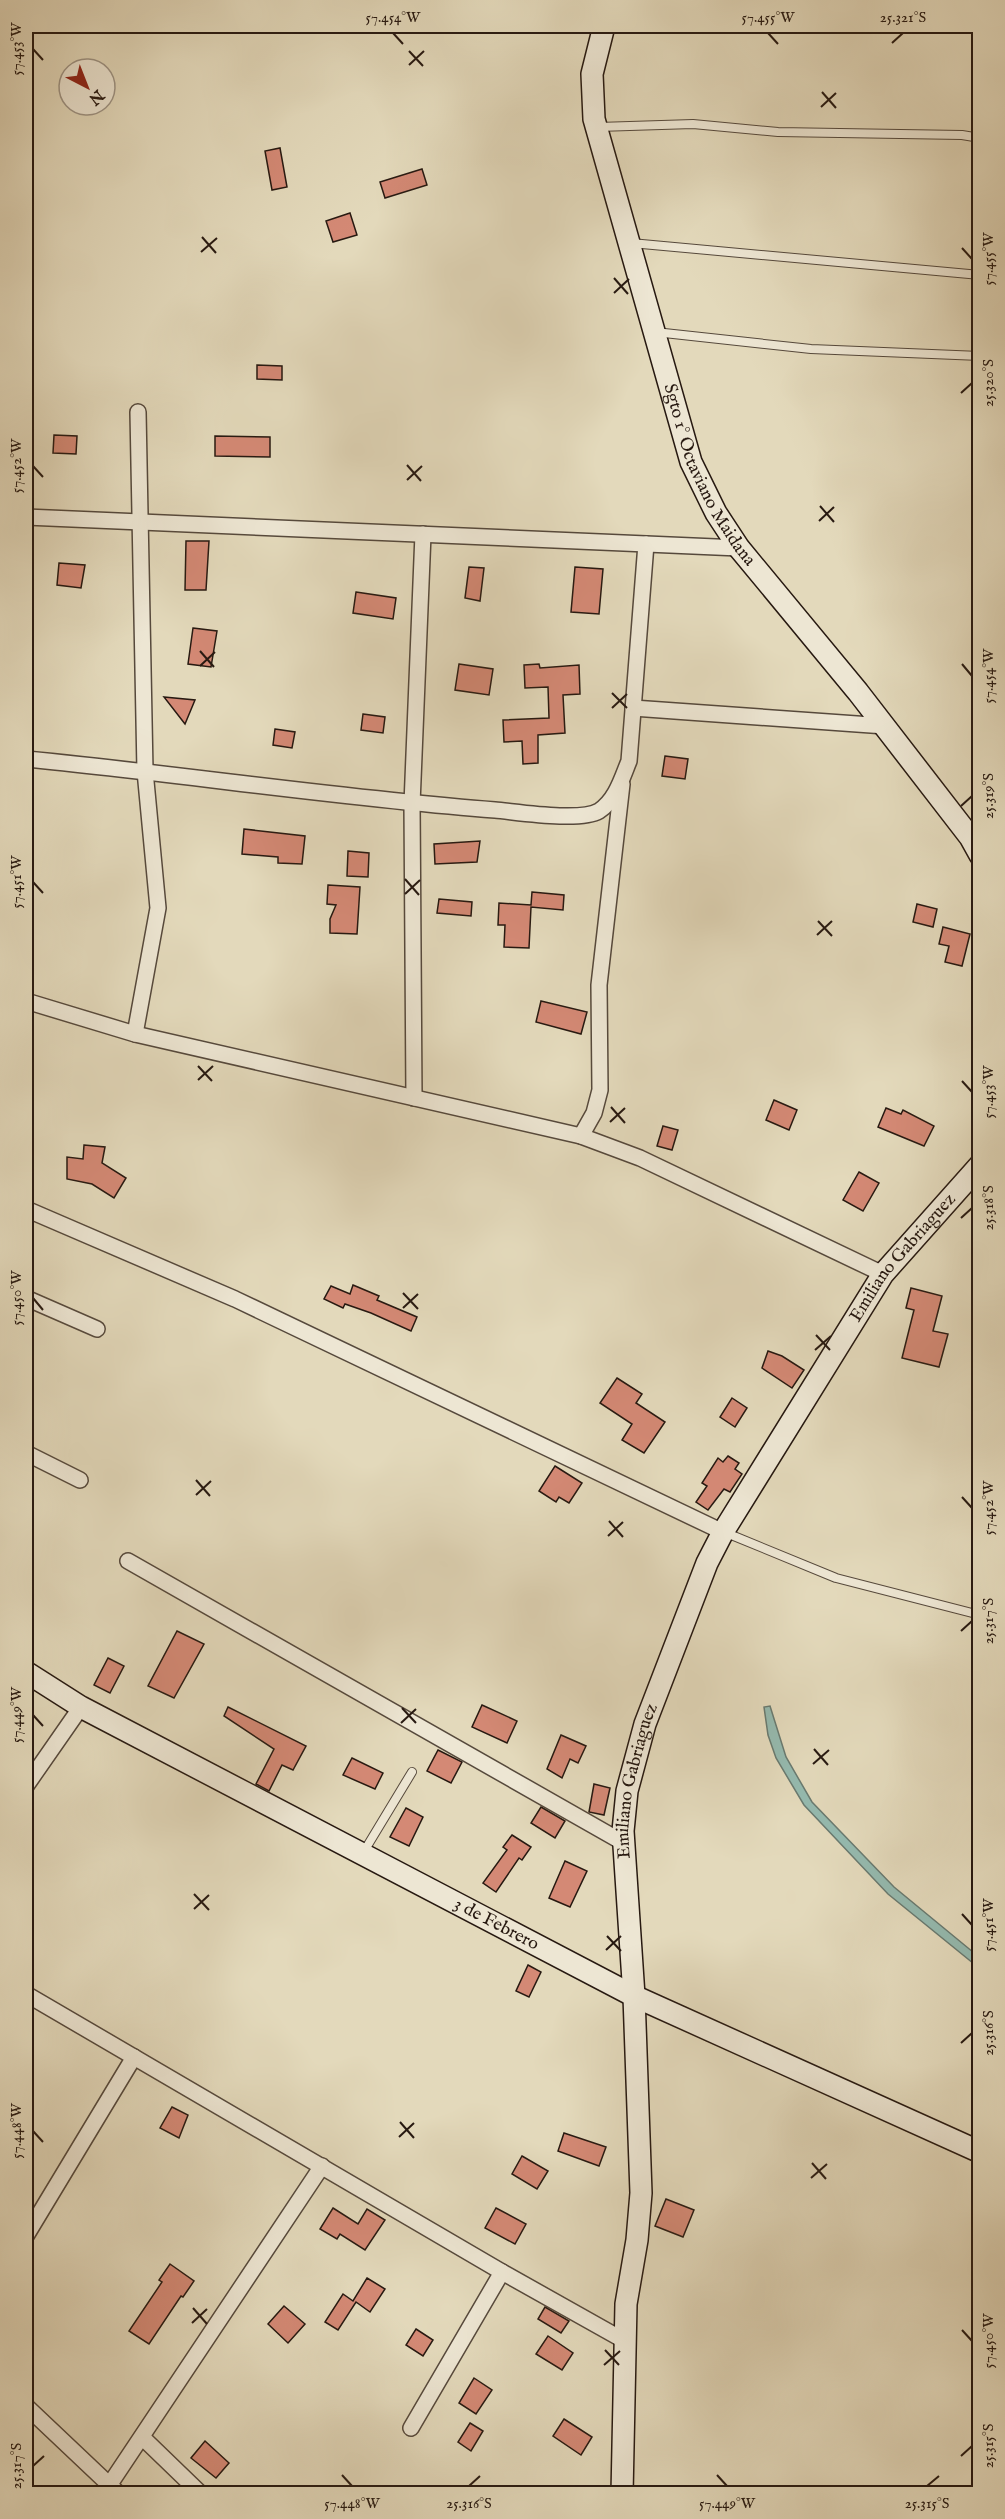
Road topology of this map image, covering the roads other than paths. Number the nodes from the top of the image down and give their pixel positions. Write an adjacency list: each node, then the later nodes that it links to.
1 (604, 26): 2 (main road, Sgto 1° Octaviano Maidana)
2 (596, 127): 3 (lane); 4 (main road, Sgto 1° Octaviano Maidana)
3 (980, 138)
4 (629, 243): 5 (lane); 6 (main road, Sgto 1° Octaviano Maidana)
5 (980, 275)
6 (654, 332): 7 (lane); 13 (main road, Sgto 1° Octaviano Maidana)
7 (980, 356)
8 (138, 412): 10 (street)
9 (26, 517): 10 (street)
10 (142, 524): 11 (street); 17 (street)
11 (423, 534): 12 (street); 19 (street)
12 (646, 544): 13 (street); 14 (street)
13 (739, 548): 15 (main road, Sgto 1° Octaviano Maidana)
14 (633, 708): 15 (street); 18 (street)
15 (885, 726): 20 (main road, Sgto 1° Octaviano Maidana)
16 (26, 759): 17 (street)
17 (145, 771): 19 (street); 22 (street)
18 (623, 775): 19 (street); 24 (street)
19 (412, 804): 23 (street)
20 (980, 855)
21 (26, 1001): 22 (street)
22 (135, 1034): 23 (street)
23 (414, 1098): 24 (street)
24 (581, 1136): 27 (street)
25 (980, 1166): 27 (main road, Emiliano Gabriaguez)
26 (26, 1209): 32 (street)
27 (884, 1274): 32 (main road, Emiliano Gabriaguez)
28 (26, 1298): 29 (street)
29 (97, 1329)
30 (26, 1453): 31 (street)
31 (80, 1480)
32 (723, 1532): 34 (lane); 39 (main road, Emiliano Gabriaguez)
33 (128, 1561): 39 (street)
34 (980, 1615)
35 (26, 1672): 36 (main road, 3 de Febrero)
36 (81, 1707): 38 (street); 40 (main road, 3 de Febrero)
37 (412, 1772): 40 (lane)
38 (26, 1786)
39 (624, 1843): 42 (main road, Emiliano Gabriaguez)
40 (362, 1854): 42 (main road, 3 de Febrero)
41 (26, 1994): 43 (street)
42 (634, 1996): 44 (main road, 3 de Febrero); 48 (main road, Emiliano Gabriaguez)
43 (134, 2057): 45 (street); 46 (street)
44 (980, 2152)
45 (322, 2166): 47 (street); 51 (street)
46 (26, 2236)
47 (502, 2272): 48 (street); 50 (street)
48 (626, 2341): 54 (main road, Emiliano Gabriaguez)
49 (26, 2406): 52 (street)
50 (411, 2428)
51 (142, 2436): 52 (street); 53 (street)
52 (114, 2489)
53 (201, 2493)
54 (622, 2493)

